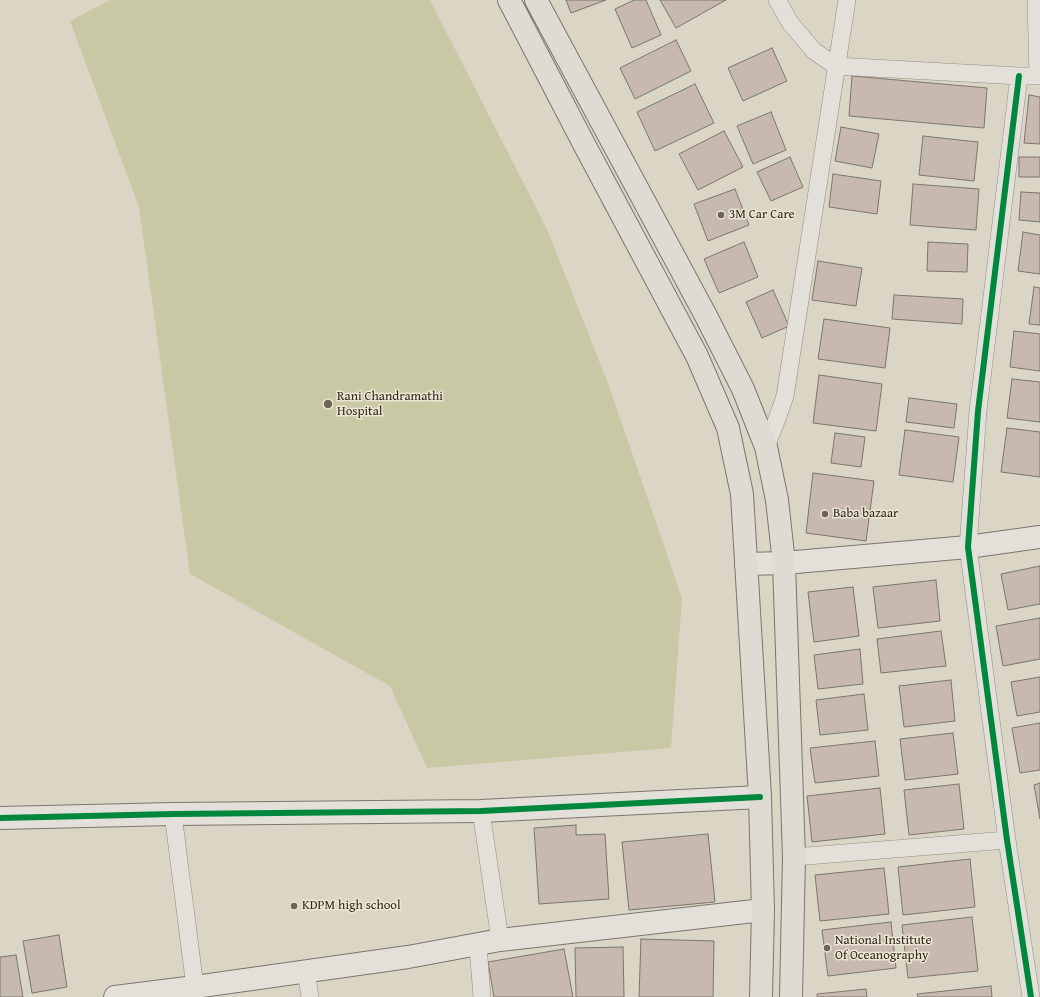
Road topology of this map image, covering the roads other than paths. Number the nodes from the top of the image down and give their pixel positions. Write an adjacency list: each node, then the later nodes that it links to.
1 (509, 0): 13 (main road)
2 (536, 0): 9 (main road)
3 (777, 0): 6 (street)
4 (847, 0): 6 (street)
5 (1036, 0): 8 (street)
6 (836, 66): 7 (street); 9 (street)
7 (1019, 76): 8 (street); 11 (street)
8 (1039, 76)
9 (766, 447): 12 (main road)
10 (1040, 537): 11 (street)
11 (968, 547): 12 (street); 18 (street)
12 (784, 563): 13 (street); 19 (main road)
13 (746, 564): 14 (main road)
14 (760, 797): 15 (street); 20 (main road)
15 (481, 811): 16 (street); 21 (street)
16 (173, 814): 17 (street); 24 (street)
17 (0, 818)
18 (1006, 840): 19 (street); 30 (street)
19 (794, 857): 29 (main road)
20 (764, 910): 21 (street); 28 (main road)
21 (500, 940): 22 (street)
22 (478, 945): 23 (street); 27 (street)
23 (306, 971): 24 (street); 26 (street)
24 (195, 987): 25 (street)
25 (115, 997)
26 (310, 997)
27 (482, 997)
28 (761, 997)
29 (791, 997)
30 (1031, 997)

